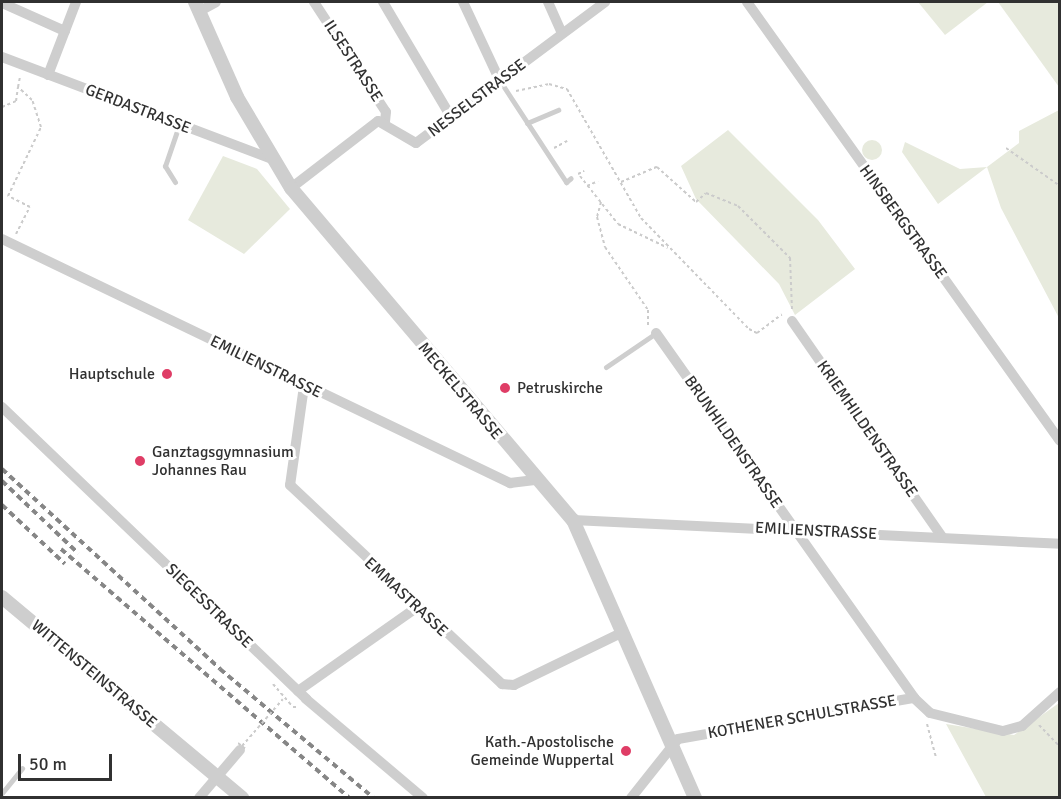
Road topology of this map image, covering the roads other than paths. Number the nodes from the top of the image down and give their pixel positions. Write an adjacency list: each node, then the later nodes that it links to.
1 (76, 2): 11 (street)
2 (216, 2): 10 (street)
3 (314, 2): 18 (street, ILSESTRASSE)
4 (382, 2): 17 (street)
5 (463, 2): 15 (street)
6 (549, 2): 12 (street)
7 (605, 2): 12 (street, NESSELSTRASSE)
8 (747, 2): 31 (street, HINSBERGSTRASSE)
9 (2, 3): 11 (street)
10 (197, 6): 21 (street, MECKELSTRASSE)
11 (65, 31): 14 (street)
12 (562, 33): 15 (street, NESSELSTRASSE)
13 (2, 57): 14 (street, GERDASTRASSE)
14 (48, 75): 20 (street, GERDASTRASSE)
15 (500, 81): 17 (street, NESSELSTRASSE); 19 (lane)
16 (558, 111): 19 (lane)
17 (452, 117): 18 (street, NESSELSTRASSE)
18 (385, 121): 24 (street)
19 (527, 123): 22 (lane)
20 (179, 125): 21 (street, GERDASTRASSE); 23 (lane)
21 (274, 160): 24 (street, MECKELSTRASSE)
22 (571, 178)
23 (175, 182)
24 (291, 188): 32 (street, MECKELSTRASSE)
25 (6, 241): 29 (street, EMILIENSTRASSE)
26 (792, 321): 35 (street, KRIEMHILDENSTRASSE)
27 (656, 333): 28 (lane); 34 (street, BRUNHILDENSTRASSE)
28 (606, 367)
29 (304, 386): 32 (street, EMILIENSTRASSE); 38 (street, EMMASTRASSE)
30 (2, 407): 40 (street, SIEGESSTRASSE)
31 (1059, 441)
32 (535, 480): 33 (street, MECKELSTRASSE)
33 (573, 520): 34 (street, EMILIENSTRASSE); 39 (street, MECKELSTRASSE)
34 (795, 529): 35 (street, EMILIENSTRASSE); 42 (street, BRUNHILDENSTRASSE)
35 (942, 537): 36 (street, EMILIENSTRASSE)
36 (1059, 544)
37 (2, 597): 46 (street, WITTENSTEINSTRASSE)
38 (416, 608): 39 (street, EMMASTRASSE); 40 (street)
39 (621, 633): 44 (street, MECKELSTRASSE)
40 (298, 691): 50 (street, SIEGESSTRASSE)
41 (1059, 692): 42 (street, KOTHENER SCHULSTRASSE)
42 (914, 698): 44 (street, KOTHENER SCHULSTRASSE)
43 (242, 747): 46 (street)
44 (670, 748): 51 (street); 52 (street, MECKELSTRASSE)
45 (22, 768): 47 (lane)
46 (217, 777): 48 (street); 49 (street, WITTENSTEINSTRASSE)
47 (2, 793)
48 (199, 798)
49 (242, 798)
50 (423, 798)
51 (631, 798)
52 (695, 798)

